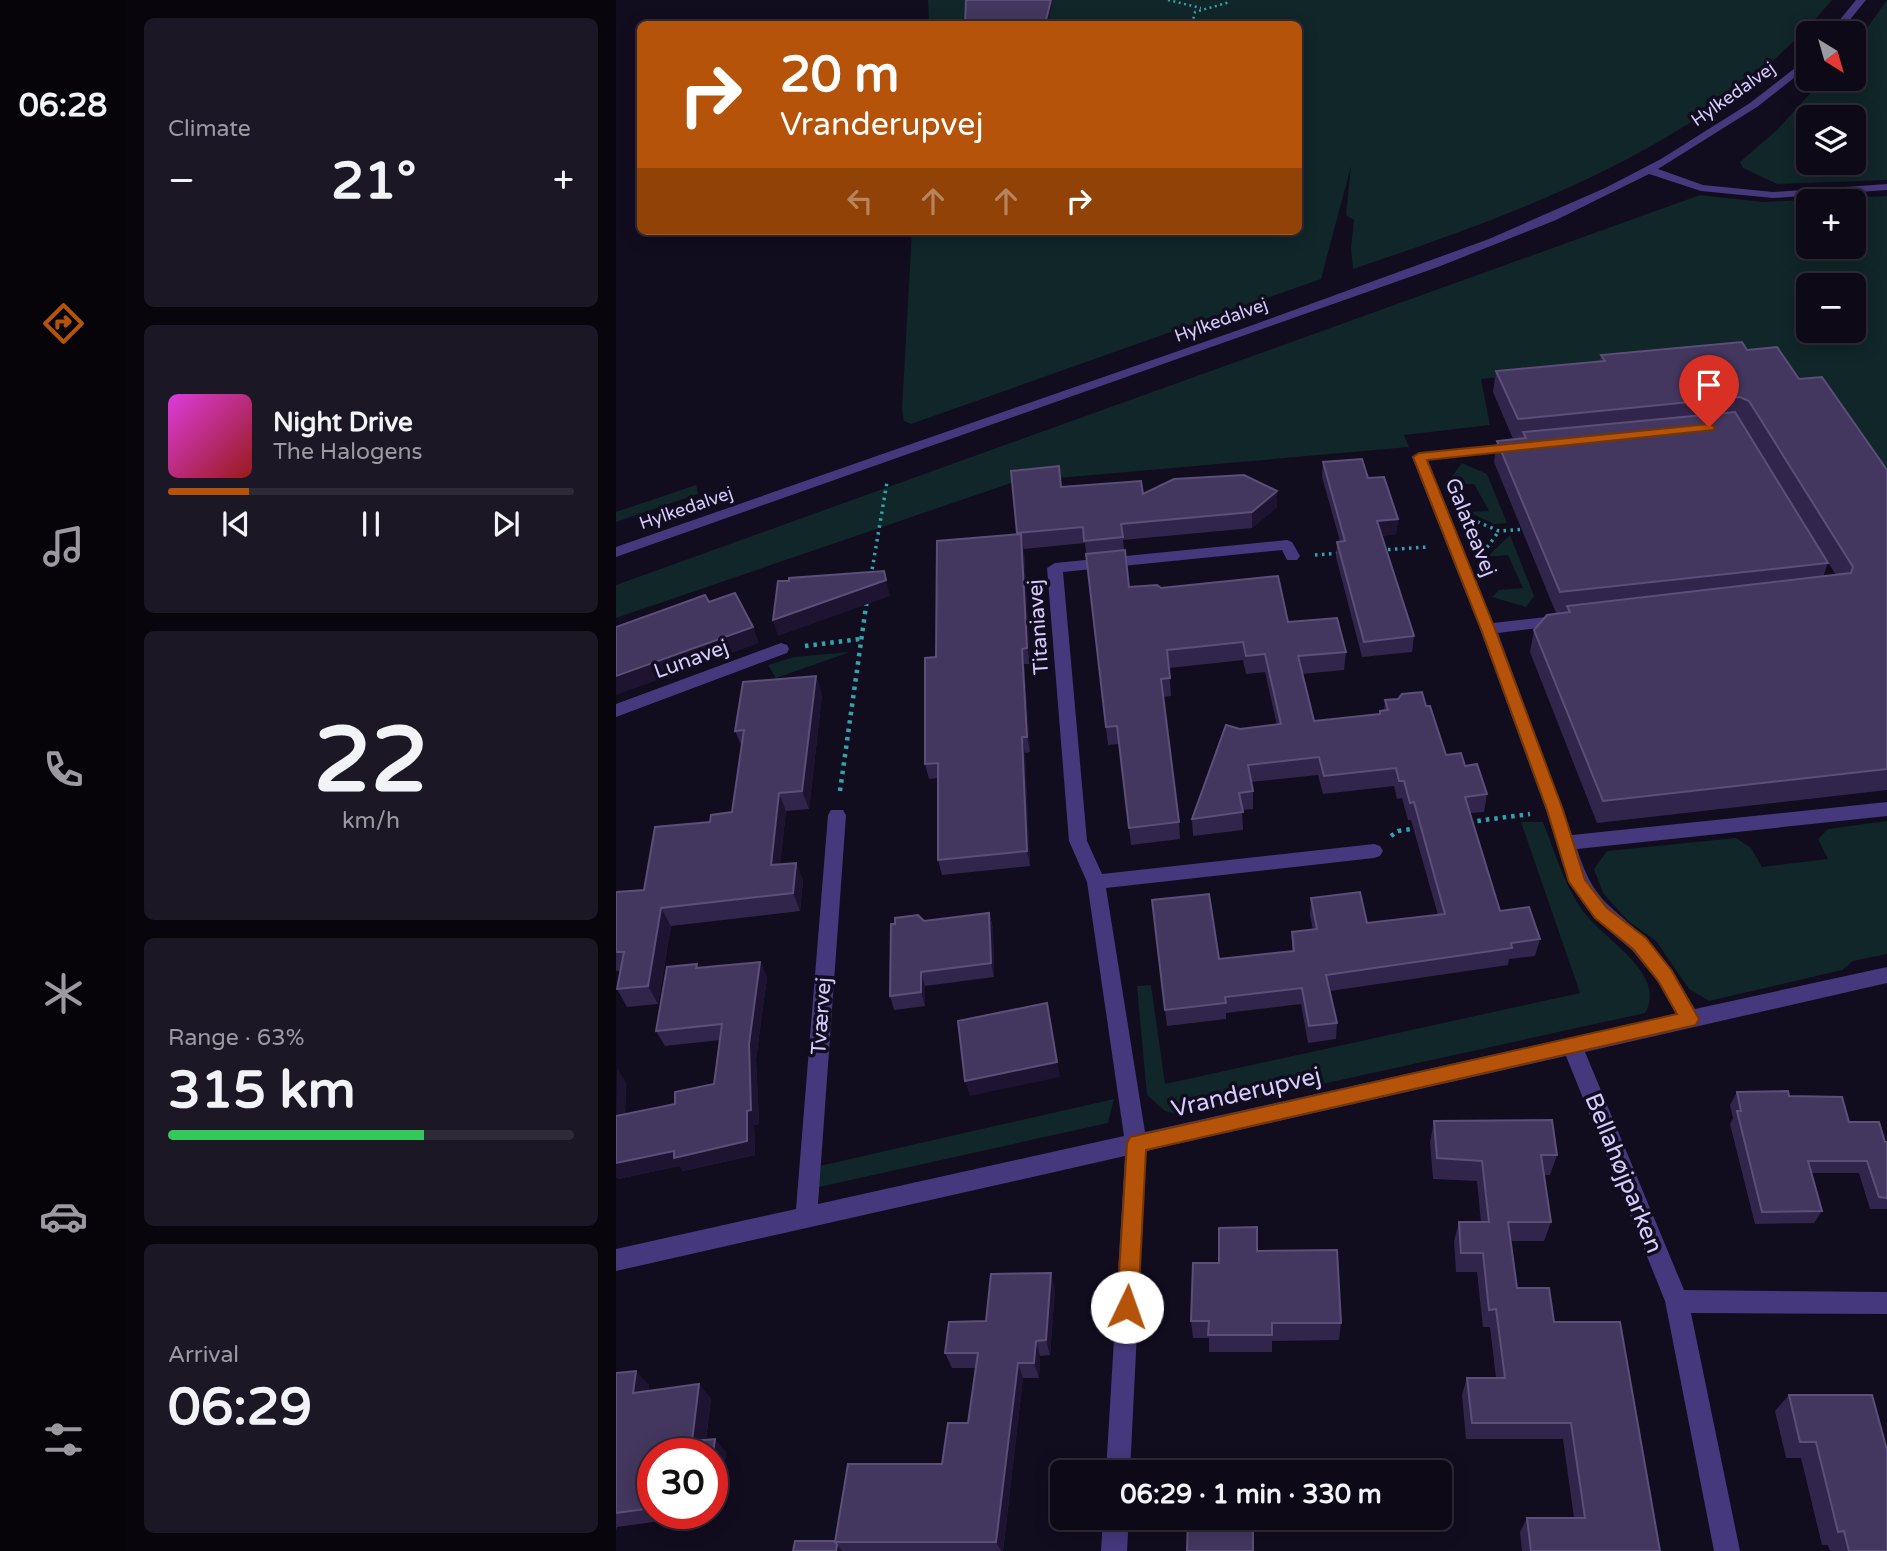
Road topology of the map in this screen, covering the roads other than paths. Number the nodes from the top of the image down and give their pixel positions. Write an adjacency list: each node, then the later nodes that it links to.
1 (1861, 0): 2 (street)
2 (1844, 21)
3 (1796, 70): 4 (street, Hylkedalvej)
4 (1649, 170): 5 (street); 7 (street, Hylkedalvej)
5 (1887, 187)
6 (1529, 446): 10 (street, Galateavej)
7 (616, 552)
8 (1292, 556): 17 (street, Titaniavej)
9 (1582, 618): 10 (street)
10 (1488, 629): 15 (street, Galateavej)
11 (781, 649): 12 (street, Lunavej)
12 (616, 711)
13 (1887, 809): 15 (street)
14 (836, 815): 22 (street, Tværvej)
15 (1567, 843): 19 (street, Galateavej)
16 (1374, 851): 17 (street)
17 (1096, 882): 21 (street, Titaniavej)
18 (1887, 975): 19 (street, Vranderupvej)
19 (1690, 1019): 20 (street, Vranderupvej)
20 (1572, 1046): 21 (street, Vranderupvej); 24 (street, Bellahøjparken)
21 (1136, 1143): 22 (street, Vranderupvej); 26 (street, Titaniavej)
22 (806, 1217): 23 (street, Vranderupvej)
23 (616, 1260)
24 (1677, 1301): 25 (street); 29 (street, Bellahøjparken)
25 (1887, 1303)
26 (1119, 1460)
27 (1115, 1530): 28 (street)
28 (1114, 1551)
29 (1727, 1551)

